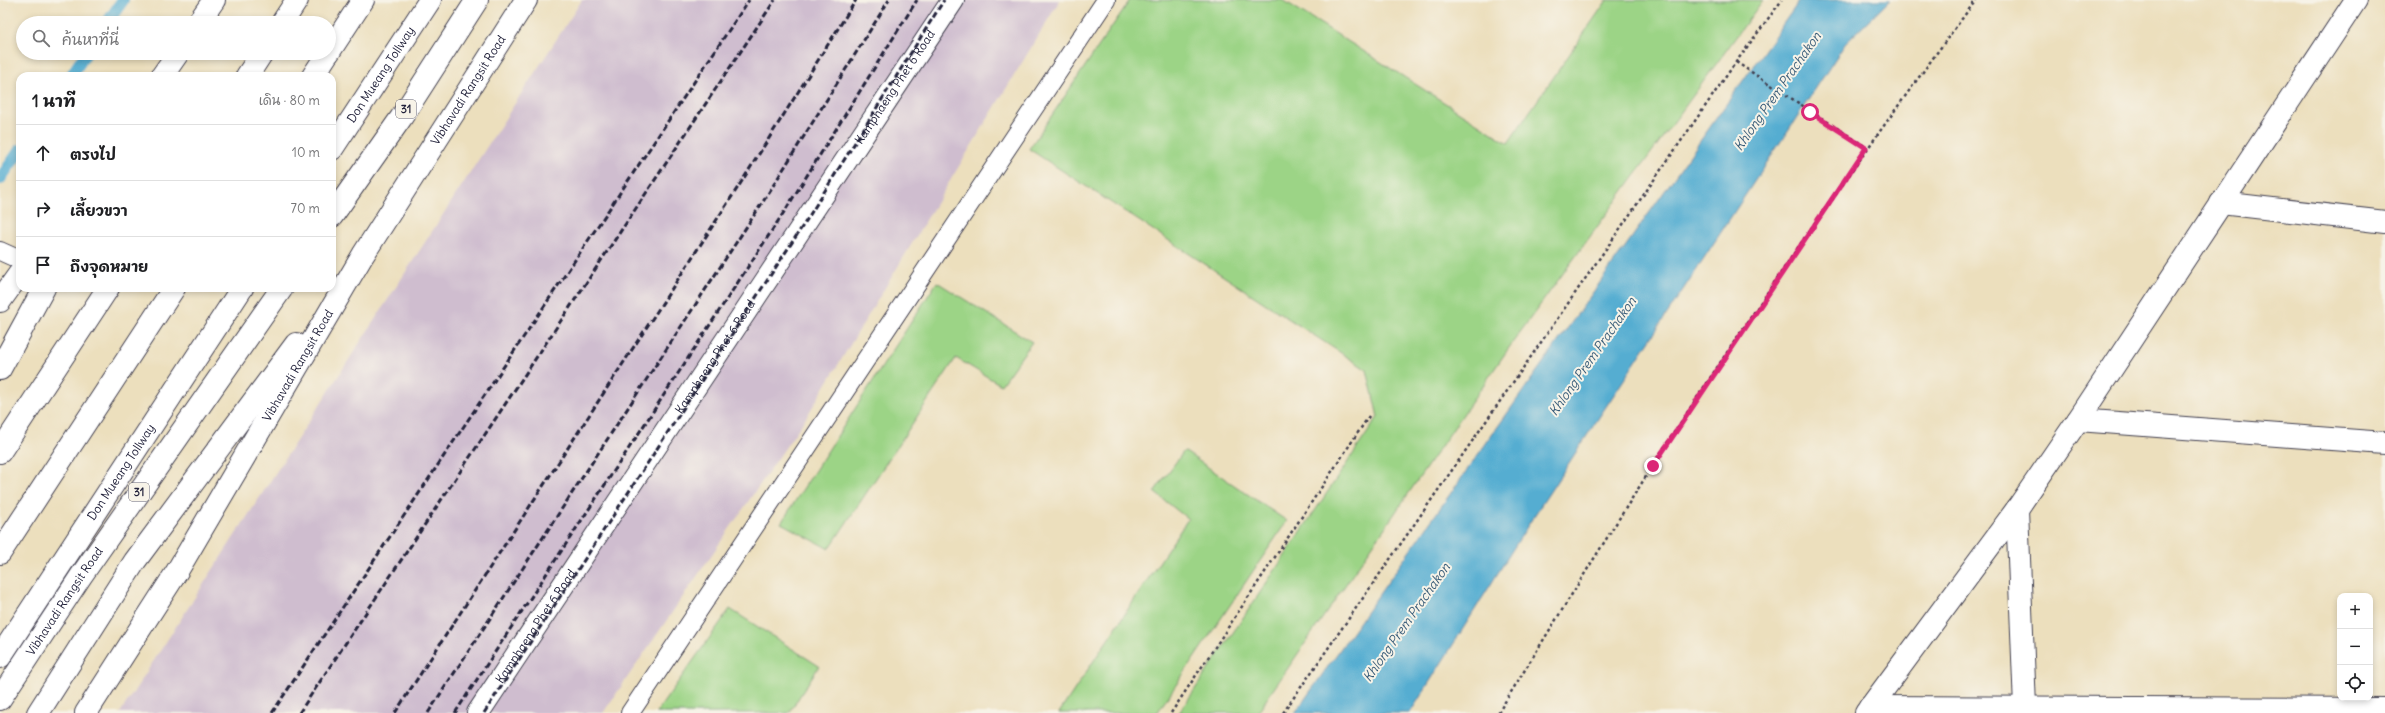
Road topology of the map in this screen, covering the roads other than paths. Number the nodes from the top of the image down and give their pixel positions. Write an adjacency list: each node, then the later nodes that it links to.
1 (214, 0): 10 (main road)
2 (297, 0): 11 (main road)
3 (363, 0): 12 (main road)
4 (430, 0): 19 (main road, Don Mueang Tollway)
5 (477, 0): 21 (main road, 31)
6 (526, 0): 24 (main road, Vibhavadi Rangsit Road)
7 (953, 0): 48 (main road, Kamphaeng Phet 6 Road)
8 (1106, 0): 49 (lane)
9 (2356, 0): 20 (main road)
10 (203, 16)
11 (287, 16)
12 (336, 41)
13 (173, 60): 16 (main road)
14 (257, 60): 17 (main road)
15 (324, 60): 18 (main road)
16 (165, 72)
17 (250, 72)
18 (316, 72)
19 (336, 143)
20 (2221, 203): 22 (main road); 36 (main road)
21 (336, 210)
22 (2385, 222)
23 (0, 251): 25 (lane)
24 (363, 254): 27 (main road); 47 (main road, Vibhavadi Rangsit Road)
25 (16, 258)
26 (16, 279): 34 (main road)
27 (336, 290)
28 (42, 292): 35 (main road)
29 (105, 292): 38 (main road)
30 (171, 292): 40 (main road)
31 (239, 292): 41 (main road, Don Mueang Tollway / 31)
32 (279, 292): 42 (main road, Vibhavadi Rangsit Road / 31)
33 (335, 292): 46 (main road)
34 (0, 301)
35 (0, 369)
36 (2078, 420): 37 (main road); 39 (main road)
37 (2385, 443)
38 (0, 452)
39 (2016, 509): 43 (main road); 45 (main road)
40 (0, 553)
41 (0, 657)
42 (0, 699)
43 (2026, 707): 44 (main road); 45 (main road)
44 (2385, 709)
45 (1868, 710)
46 (38, 713)
47 (86, 713)
48 (478, 713)
49 (630, 713)

